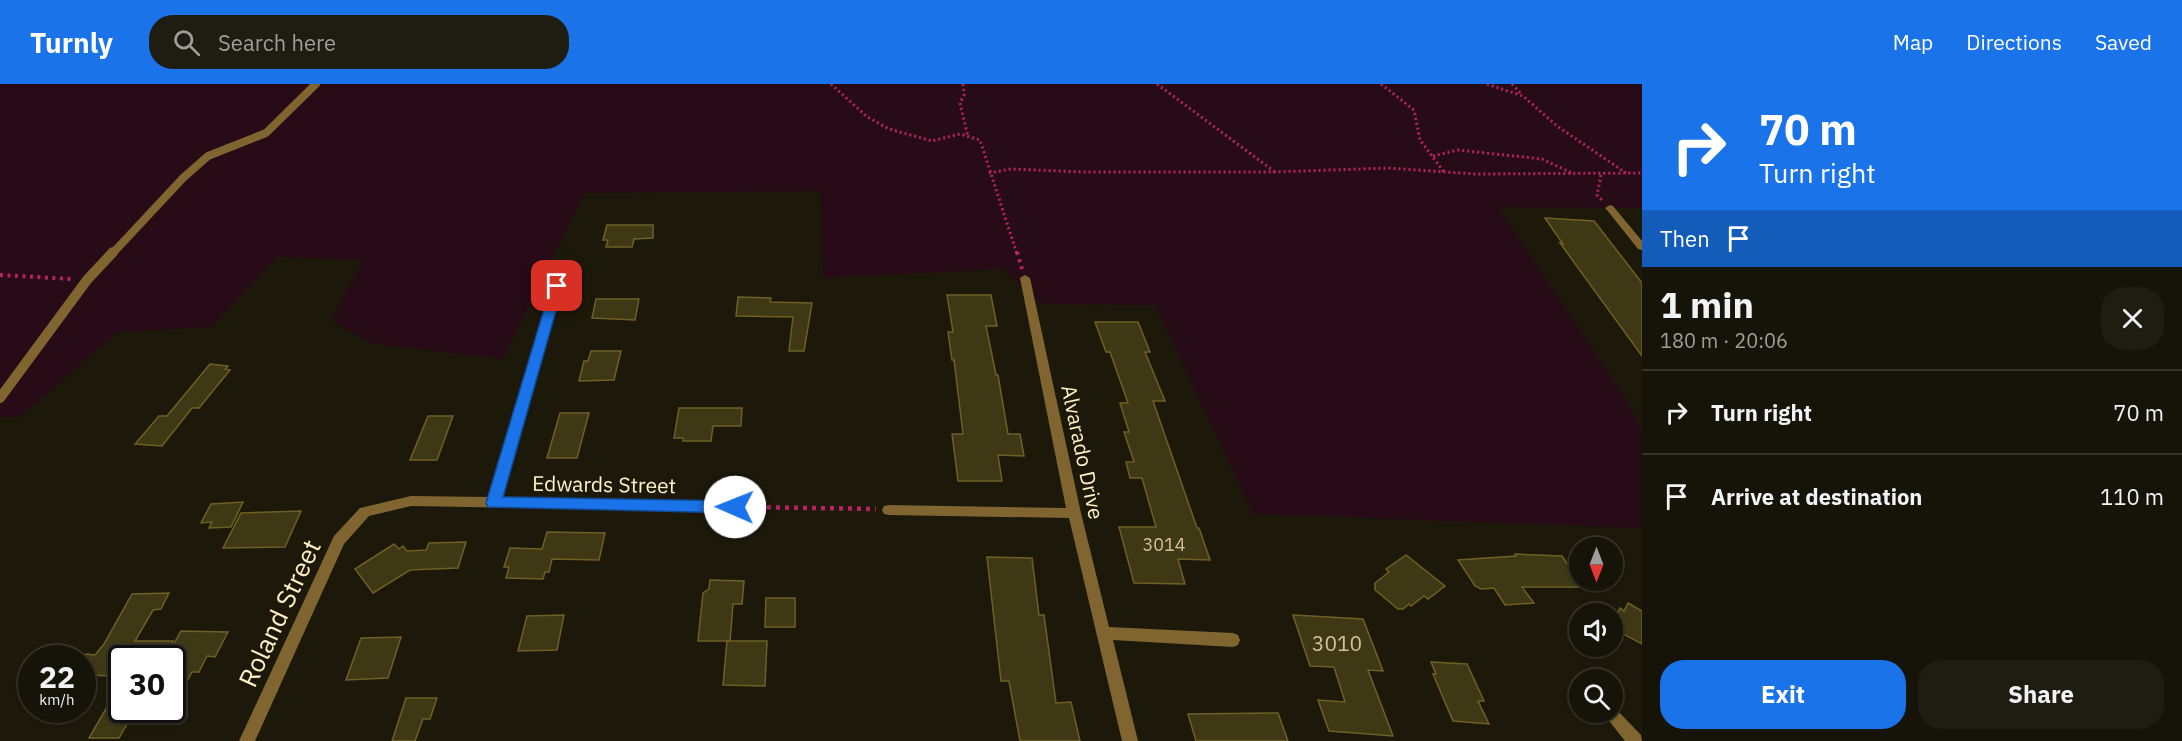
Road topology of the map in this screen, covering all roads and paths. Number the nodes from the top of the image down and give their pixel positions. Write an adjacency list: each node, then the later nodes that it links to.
1 (316, 84): 22 (lane)
2 (831, 84): 9 (path)
3 (963, 84): 9 (path)
4 (1157, 84): 11 (path)
5 (1381, 84): 10 (path)
6 (1487, 84): 8 (path)
7 (1512, 84): 8 (path)
8 (1523, 96): 15 (path)
9 (969, 138): 13 (path)
10 (1432, 156): 12 (path); 16 (path)
11 (1275, 172): 12 (path); 13 (path)
12 (1444, 172): 16 (path)
13 (989, 173): 21 (path)
14 (1642, 173): 15 (path)
15 (1627, 174): 17 (path)
16 (1577, 175): 17 (path)
17 (1601, 175): 18 (path)
18 (1610, 208): 19 (street)
19 (1642, 247)
20 (0, 275): 22 (path)
21 (1024, 278): 29 (street, Alvarado Drive)
22 (87, 280): 24 (lane)
23 (557, 286): 25 (street)
24 (0, 398)
25 (494, 503): 26 (street, Edwards Street); 28 (street, Edwards Street)
26 (735, 507): 27 (path)
27 (889, 510): 29 (street)
28 (365, 512): 33 (street, Roland Street)
29 (1074, 513): 30 (street, Alvarado Drive)
30 (1102, 633): 31 (street); 34 (street, Alvarado Drive)
31 (1233, 640)
32 (1620, 723): 35 (street)
33 (247, 741)
34 (1130, 741)
35 (1635, 741)

